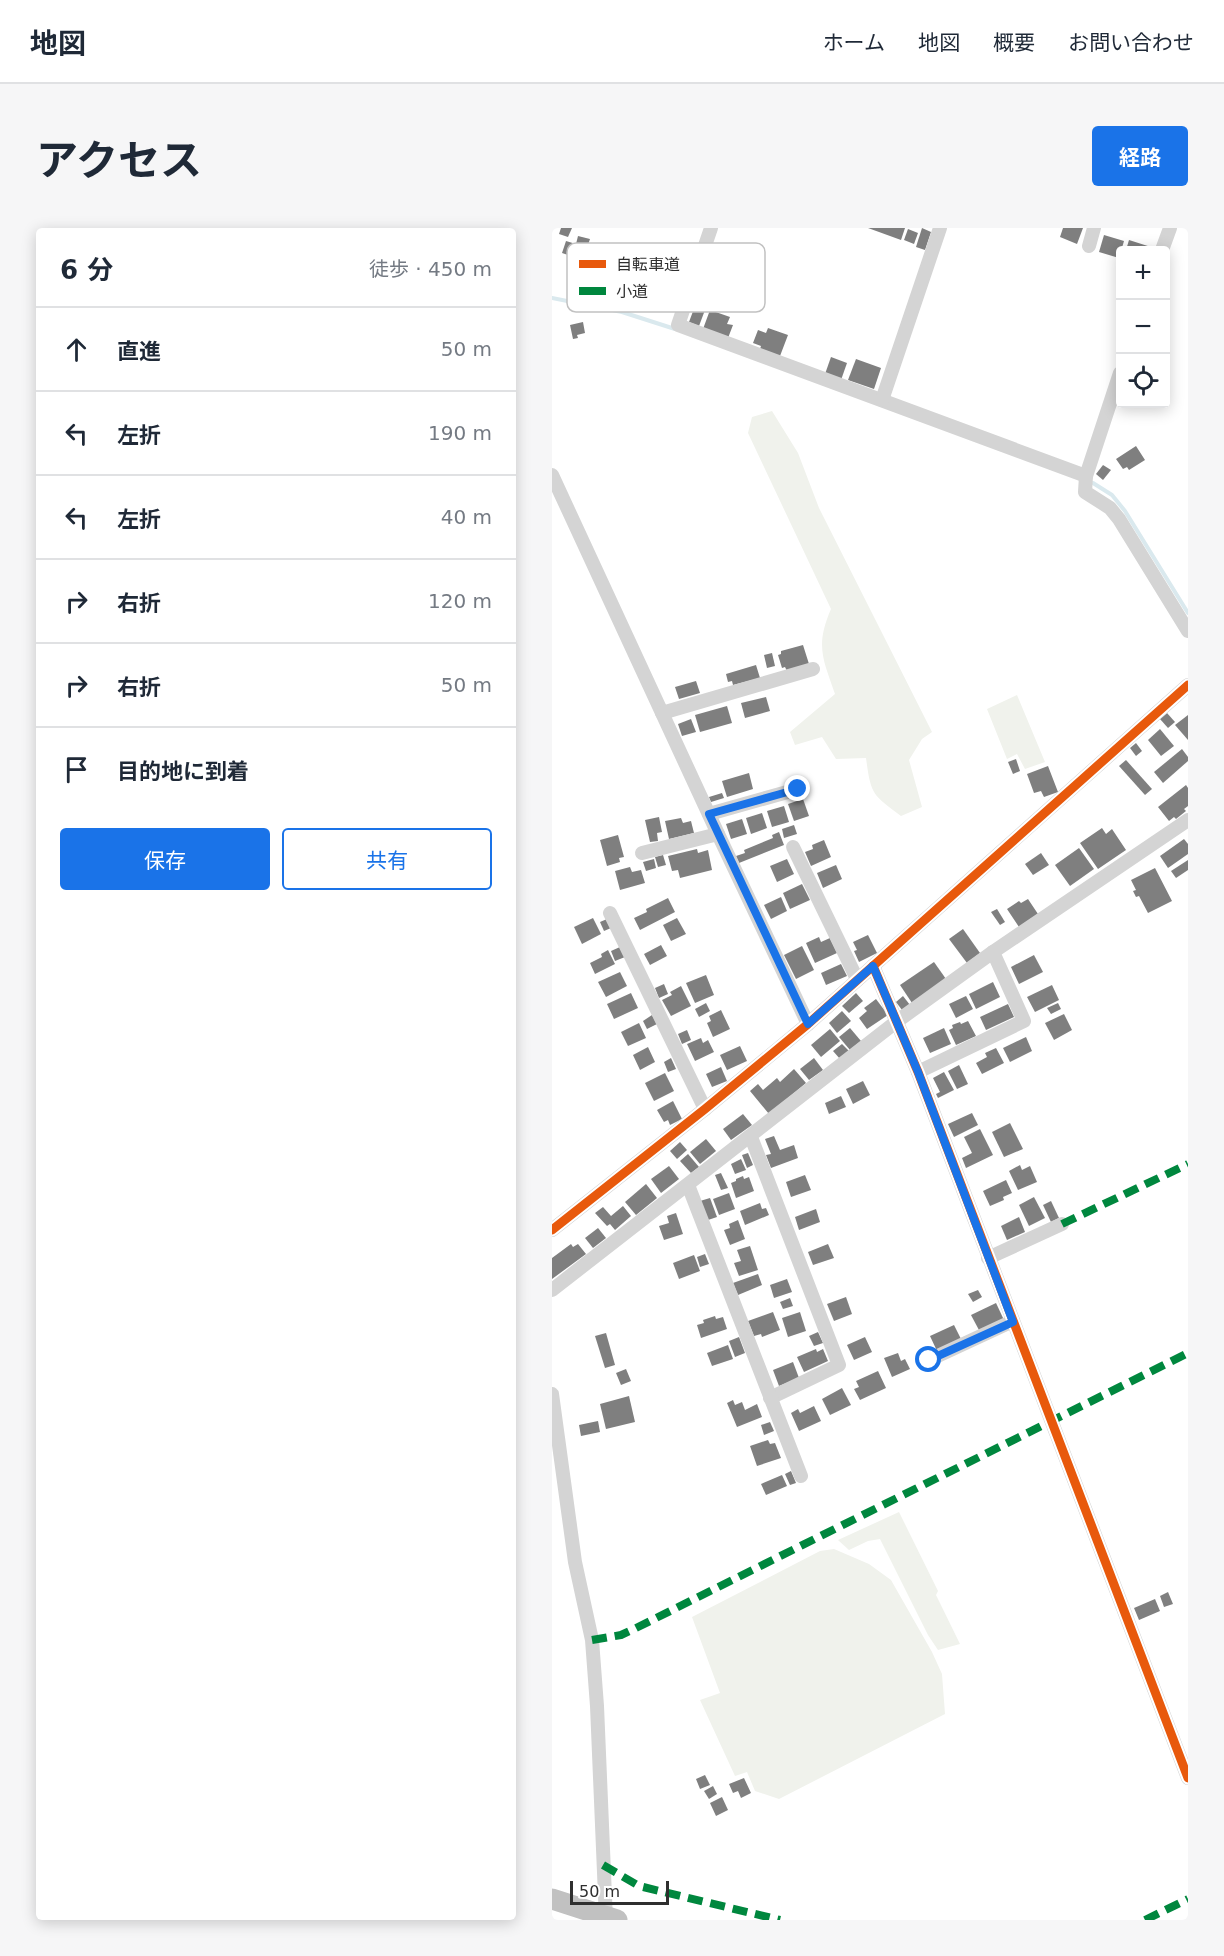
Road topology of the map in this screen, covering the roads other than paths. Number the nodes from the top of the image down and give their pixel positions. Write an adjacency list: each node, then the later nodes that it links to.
1 (711, 228): 5 (street)
2 (940, 228): 10 (street)
3 (1094, 228): 6 (street)
4 (1170, 228): 7 (street)
5 (706, 243)
6 (1089, 246)
7 (1163, 246)
8 (682, 312): 10 (street)
9 (1116, 385): 12 (street)
10 (882, 400): 12 (street)
11 (552, 475): 16 (street)
12 (1086, 476): 13 (street)
13 (1188, 631)
14 (813, 669): 16 (street)
15 (1188, 685): 25 (street)
16 (662, 712): 18 (street)
17 (798, 789): 18 (street)
18 (709, 814): 20 (street)
19 (1188, 820): 24 (street)
20 (718, 834): 22 (street); 28 (street)
21 (794, 847): 26 (street)
22 (642, 852)
23 (610, 913): 30 (street)
24 (993, 952): 27 (street); 29 (street)
25 (873, 966): 26 (street); 27 (street)
26 (858, 979): 28 (street)
27 (896, 1022): 29 (street); 31 (street)
28 (808, 1024): 30 (street)
29 (918, 1072): 35 (street)
30 (705, 1109): 34 (street)
31 (751, 1137): 32 (street); 40 (street)
32 (688, 1185): 36 (street); 40 (street)
33 (1062, 1224): 35 (street)
34 (552, 1230)
35 (988, 1258): 37 (street)
36 (552, 1290)
37 (1013, 1322): 38 (street); 42 (street)
38 (929, 1360)
39 (552, 1394): 44 (street)
40 (770, 1398): 41 (street)
41 (801, 1476)
42 (1188, 1778)
43 (552, 1899): 44 (highway)
44 (609, 1919)

